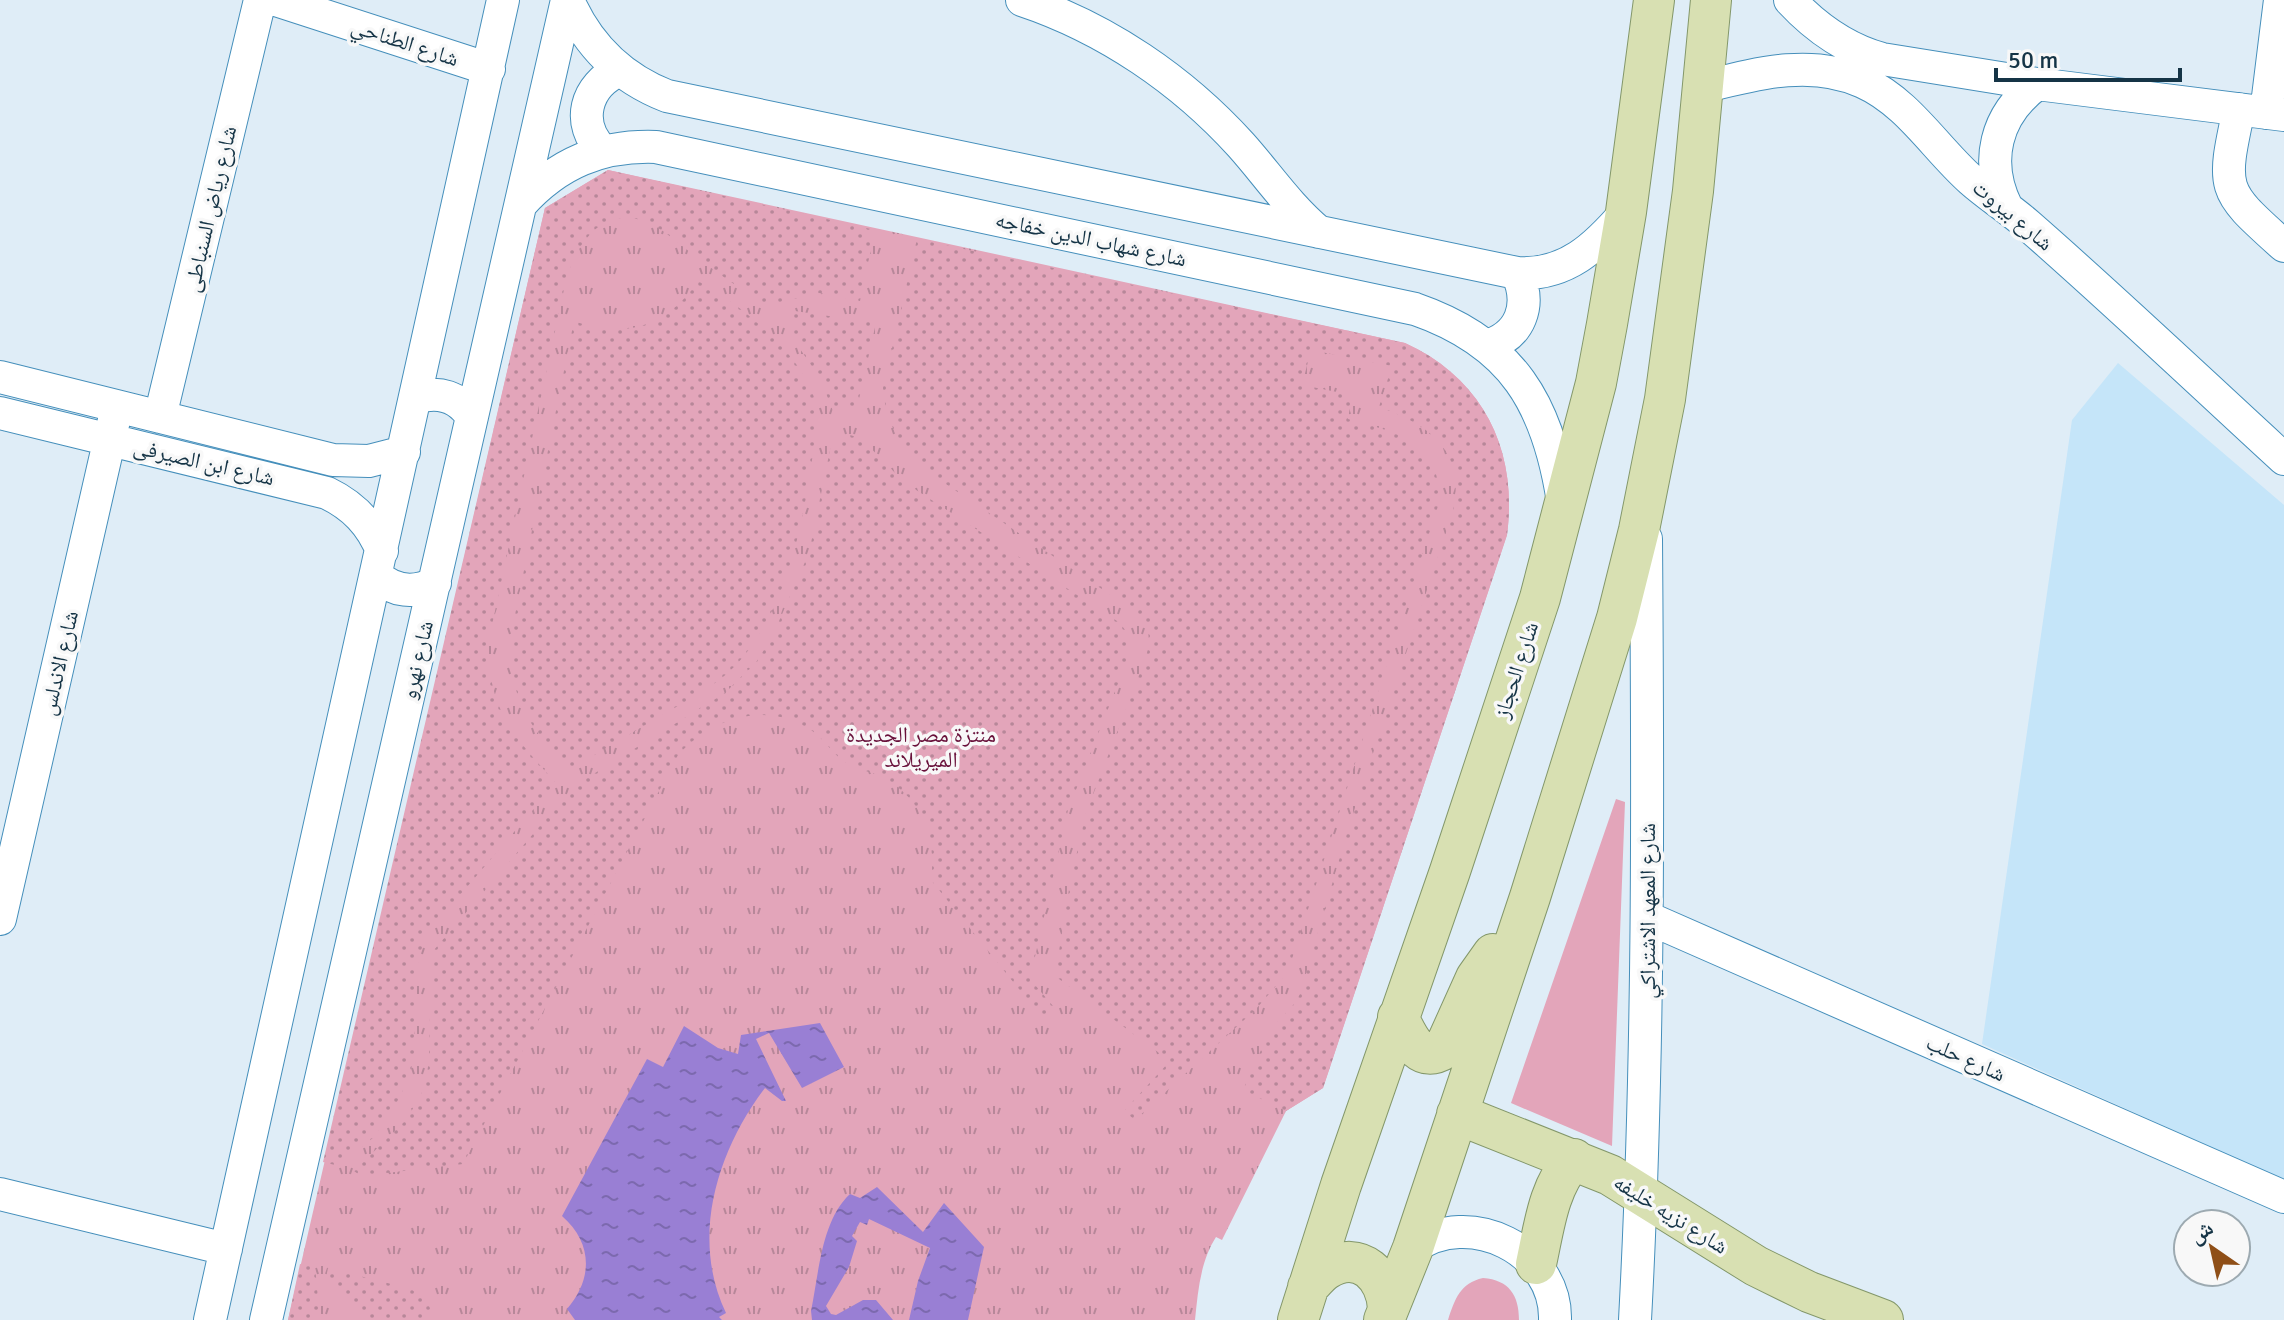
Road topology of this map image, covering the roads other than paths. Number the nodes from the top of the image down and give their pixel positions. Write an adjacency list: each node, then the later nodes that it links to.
1 (260, 0): 27 (street, شارع رياض السنباطى)
2 (276, 0): 10 (street, شارع الطناحي)
3 (503, 0): 10 (street)
4 (568, 0): 11 (street); 16 (street, شارع نهرو)
5 (1022, 0): 19 (street)
6 (1654, 0): 18 (main road, شارع الحجاز)
7 (1711, 0): 13 (main road)
8 (1790, 0): 12 (street)
9 (2280, 0): 14 (street)
10 (489, 69): 24 (street)
11 (620, 70): 15 (street); 19 (street)
12 (2037, 84): 14 (street); 17 (street)
13 (1703, 87): 17 (street, شارع بيروت); 32 (main road)
14 (2263, 112): 20 (street)
15 (603, 151): 16 (street, شارع شهاب الدين خفاجه); 22 (street, شارع شهاب الدين خفاجه)
16 (521, 204): 28 (street, شارع نهرو)
17 (2007, 208): 31 (street, شارع بيروت)
18 (1626, 212): 21 (street); 33 (main road, شارع الحجاز)
19 (1319, 232): 21 (street)
20 (2284, 246)
21 (1517, 273): 22 (street)
22 (1486, 346): 33 (street, شارع شهاب الدين خفاجه)
23 (0, 377): 25 (street, شارع ابن الصيرفى)
24 (416, 398): 28 (street); 30 (street)
25 (117, 407): 27 (street, شارع ابن الصيرفى); 29 (street, شارع الاندلس)
26 (0, 413): 29 (street, شارع ابن الصيرفى)
27 (160, 417): 30 (street, شارع ابن الصيرفى)
28 (472, 417): 35 (street, شارع نهرو)
29 (109, 440): 34 (street, شارع ابن الصيرفى); 37 (street, شارع الاندلس)
30 (404, 452): 34 (street)
31 (2284, 459)
32 (1646, 502): 36 (street, شارع المعهد الاشتراكي); 38 (main road)
33 (1564, 508): 39 (main road, شارع الحجاز)
34 (379, 564): 35 (street); 46 (street)
35 (435, 583): 51 (street, شارع نهرو)
36 (1648, 918): 43 (street, شارع المعهد الاشتراكي); 44 (street, شارع حلب)
37 (0, 919)
38 (1521, 923): 39 (main road); 40 (main road)
39 (1398, 1017): 48 (main road, شارع الحجاز)
40 (1457, 1114): 41 (main road, شارع نزيه خليفه); 45 (main road)
41 (1574, 1159): 43 (main road, شارع نزيه خليفه); 47 (main road)
42 (0, 1194): 46 (street)
43 (1642, 1194): 53 (street, شارع المعهد الاشتراكي); 54 (main road, شارع نزيه خليفه)
44 (2284, 1197)
45 (1413, 1248): 47 (street); 49 (main road)
46 (226, 1249): 50 (street)
47 (1536, 1264): 52 (street)
48 (1303, 1304): 49 (main road)
49 (1386, 1315)
50 (210, 1320)
51 (266, 1320)
52 (1555, 1320)
53 (1635, 1320)
54 (1883, 1320)

